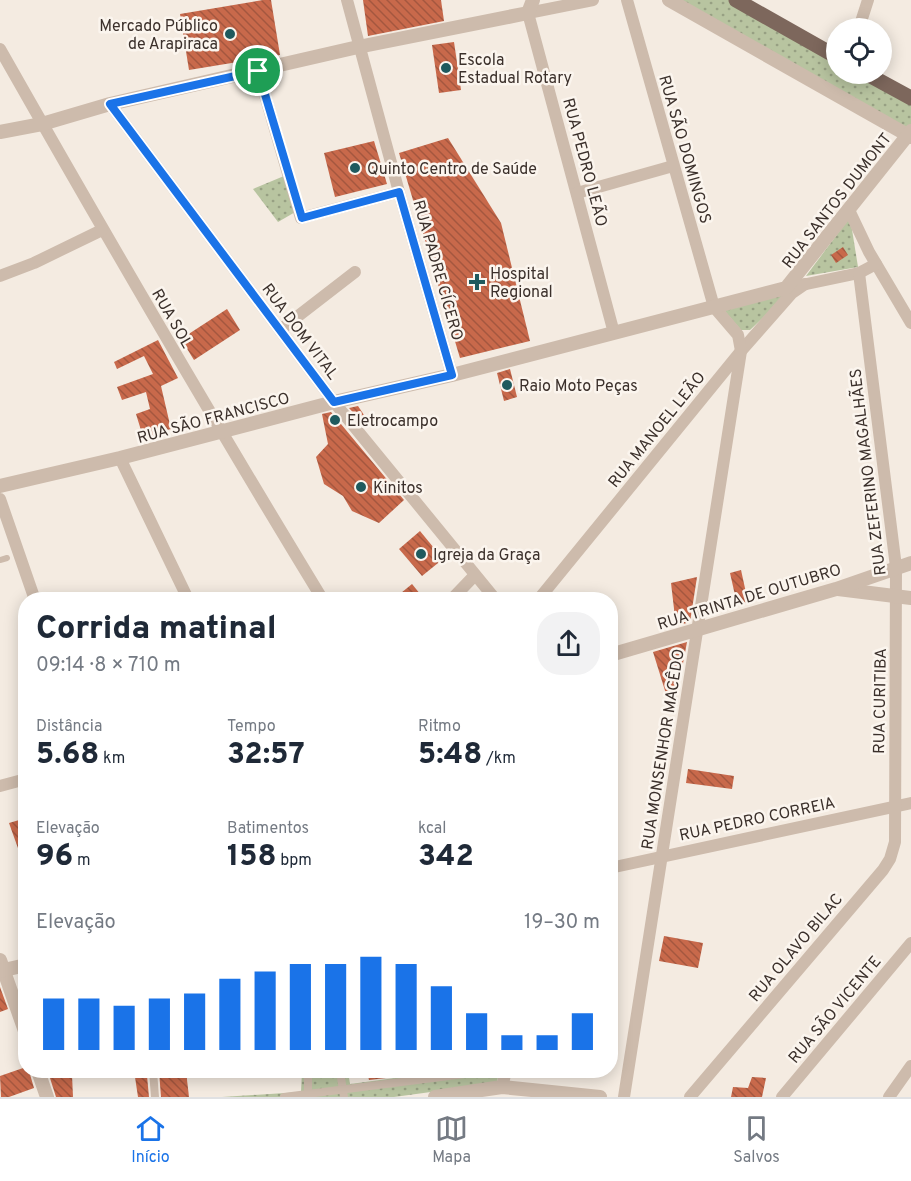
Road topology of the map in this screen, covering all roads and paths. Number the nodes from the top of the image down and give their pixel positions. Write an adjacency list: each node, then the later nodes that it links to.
1 (347, 0): 9 (street, RUA PADRE CÍCERO)
2 (593, 0): 7 (street)
3 (627, 0): 19 (street, RUA SÃO DOMINGOS)
4 (669, 0): 18 (street)
5 (868, 0): 8 (street)
6 (744, 2): 11 (main road)
7 (531, 6): 9 (street); 21 (street, RUA PEDRO LEÃO)
8 (862, 18)
9 (358, 47): 12 (street); 20 (street, RUA PADRE CÍCERO)
10 (0, 49): 16 (street, RUA SOL)
11 (826, 50)
12 (258, 71): 15 (street); 20 (street)
13 (885, 84): 14 (main road)
14 (911, 98)
15 (110, 104): 16 (street); 32 (street, RUA DOM VITAL)
16 (42, 124): 17 (street); 23 (street, RUA SOL)
17 (0, 132)
18 (910, 134): 22 (street, RUA SANTOS DUMONT)
19 (673, 166): 21 (street); 30 (street, RUA SÃO DOMINGOS)
20 (399, 192): 35 (street, RUA PADRE CÍCERO)
21 (577, 192): 33 (street, RUA PEDRO LEÃO)
22 (849, 210): 24 (street); 29 (street, RUA SANTOS DUMONT)
23 (102, 230): 27 (street); 37 (street, RUA SOL)
24 (876, 264): 26 (street); 31 (street)
25 (355, 272): 32 (street)
26 (859, 273): 28 (street); 42 (street, RUA ZEFERINO MAGALHÃES)
27 (0, 276)
28 (805, 284): 29 (street); 34 (street, RUA MANOEL LEÃO)
29 (786, 288): 30 (street, RUA SÃO FRANCISCO)
30 (714, 306): 33 (street, RUA SÃO FRANCISCO); 34 (street, RUA MONSENHOR MACÊDO)
31 (911, 323)
32 (280, 330): 36 (street, RUA DOM VITAL)
33 (614, 333): 35 (street, RUA SÃO FRANCISCO)
34 (741, 351): 50 (street, RUA MANOEL LEÃO); 52 (street, RUA MONSENHOR MACÊDO)
35 (452, 375): 36 (street, RUA SÃO FRANCISCO)
36 (334, 402): 37 (street, RUA SÃO FRANCISCO); 43 (street, RUA DOM VITAL)
37 (220, 432): 38 (street, RUA SÃO FRANCISCO); 47 (street, RUA SOL)
38 (120, 458): 39 (street, RUA SÃO FRANCISCO); 46 (street)
39 (0, 486)
40 (0, 499): 45 (street)
41 (911, 563): 42 (street, RUA TRINTA DE OUTUBRO)
42 (896, 567): 44 (street, RUA TRINTA DE OUTUBRO); 51 (street, RUA ZEFERINO MAGALHÃES)
43 (475, 575): 48 (street); 49 (street, RUA DOM VITAL)
44 (836, 589): 51 (street); 52 (street, RUA TRINTA DE OUTUBRO)
45 (33, 592)
46 (185, 592)
47 (318, 592)
48 (459, 592)
49 (489, 592)
50 (545, 592)
51 (904, 597): 57 (street, RUA CURITIBA)
52 (697, 629): 53 (street, RUA TRINTA DE OUTUBRO); 58 (street, RUA MONSENHOR MACÊDO)
53 (618, 653)
54 (18, 781): 55 (street)
55 (0, 786)
56 (911, 802): 57 (street, RUA PEDRO CORREIA)
57 (894, 806): 58 (street, RUA PEDRO CORREIA); 80 (street, RUA OLAVO BILAC)
58 (663, 855): 59 (street, RUA PEDRO CORREIA); 79 (street, RUA MONSENHOR MACÊDO)
59 (618, 866)
60 (911, 943): 81 (street, RUA SÃO VICENTE)
61 (18, 966): 62 (street)
62 (1, 967): 63 (street)
63 (18, 1013)
64 (911, 1066): 82 (street)
65 (40, 1078): 74 (street)
66 (154, 1078): 75 (street)
67 (308, 1078): 73 (street)
68 (341, 1078): 72 (street)
69 (442, 1078): 72 (street)
70 (504, 1078): 71 (street)
71 (502, 1087): 77 (street); 78 (street)
72 (343, 1093): 73 (street)
73 (308, 1096): 76 (street)
74 (46, 1097)
75 (155, 1097)
76 (284, 1097)
77 (435, 1097)
78 (600, 1097)
79 (624, 1097)
80 (690, 1097)
81 (782, 1097)
82 (890, 1097)

